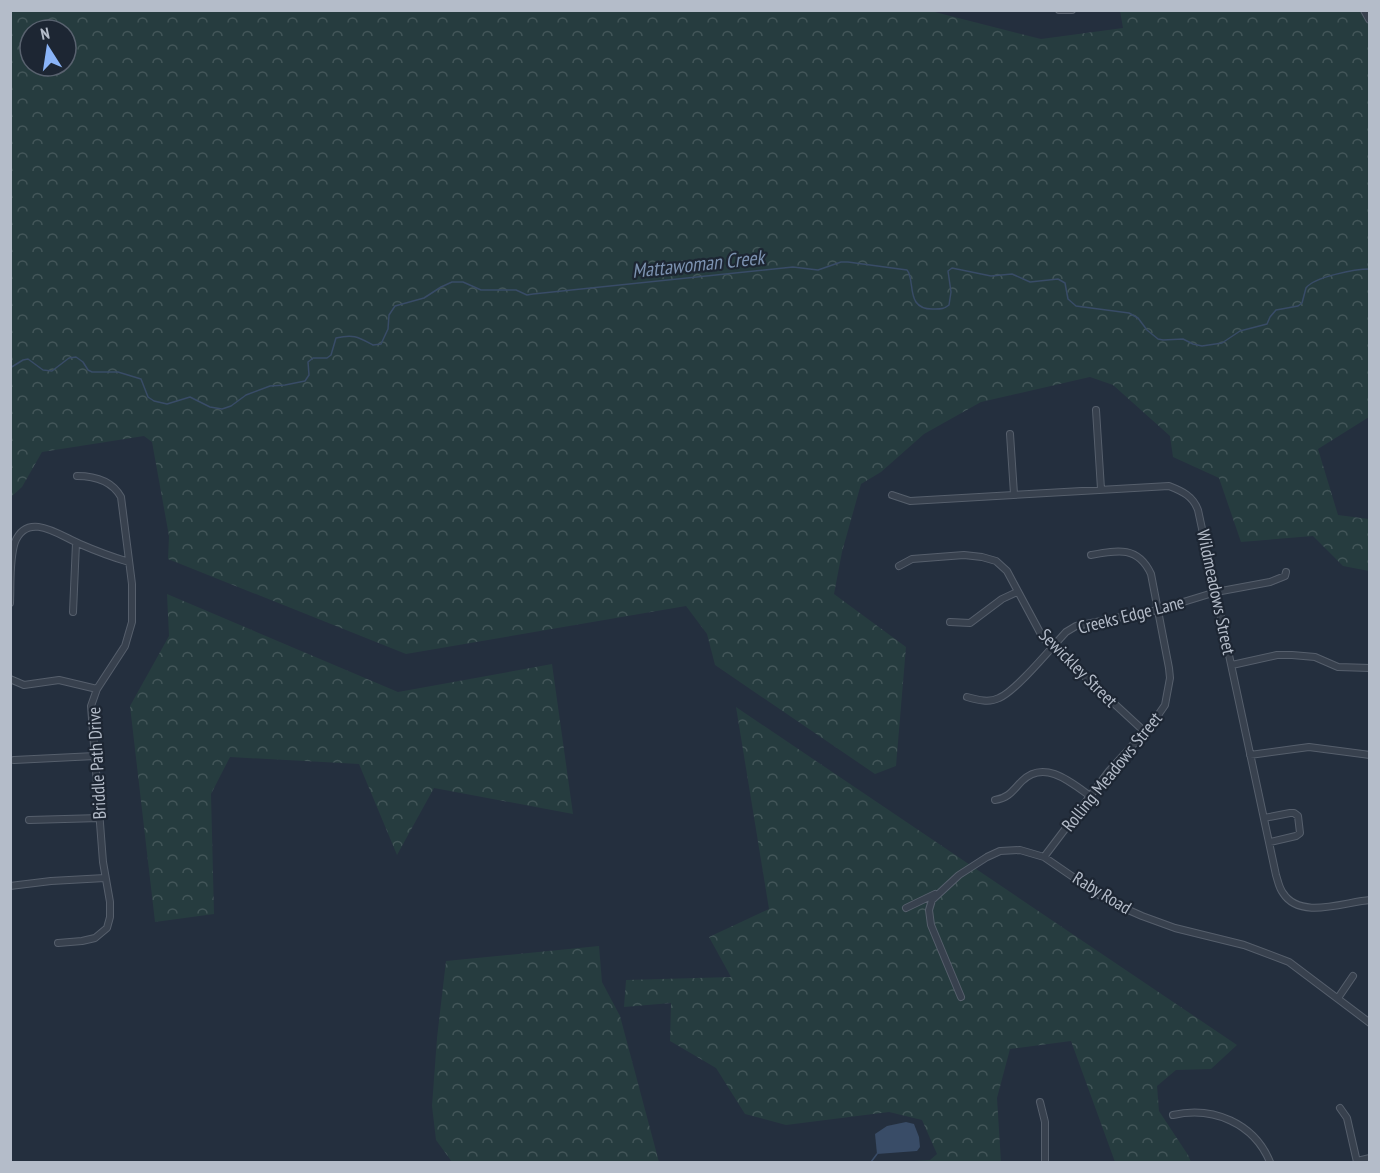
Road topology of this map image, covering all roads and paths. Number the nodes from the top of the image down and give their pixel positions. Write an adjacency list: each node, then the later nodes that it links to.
1 (1059, 10): 2 (street)
2 (1072, 10)
3 (1365, 10): 4 (street)
4 (1370, 20)
5 (1096, 410): 8 (street)
6 (1010, 434): 9 (street)
7 (77, 476): 13 (street, Briddle Path Drive)
8 (1101, 489): 9 (street, Wildmeadows Street); 17 (street, Wildmeadows Street)
9 (1014, 494): 10 (street, Wildmeadows Street)
10 (892, 495)
11 (76, 543): 13 (street); 18 (street); 20 (street)
12 (1091, 555): 19 (street, Rolling Meadows Street)
13 (129, 562): 26 (street, Briddle Path Drive)
14 (898, 566): 16 (street, Sewickley Street)
15 (1286, 572): 17 (street, Creeks Edge Lane)
16 (1017, 592): 21 (street); 22 (street, Sewickley Street)
17 (1216, 592): 19 (street, Creeks Edge Lane); 23 (street, Wildmeadows Street)
18 (10, 603)
19 (1157, 610): 22 (street, Creeks Edge Lane); 28 (street, Rolling Meadows Street)
20 (73, 612)
21 (950, 622)
22 (1053, 646): 27 (street, Creeks Edge Lane); 28 (street, Sewickley Street)
23 (1232, 665): 24 (street); 29 (street, Wildmeadows Street)
24 (1370, 668)
25 (11, 680): 26 (street)
26 (97, 689): 31 (street, Briddle Path Drive)
27 (967, 697)
28 (1145, 732): 33 (street, Rolling Meadows Street)
29 (1250, 755): 30 (street); 36 (street, Wildmeadows Street)
30 (1370, 755)
31 (95, 756): 32 (street); 35 (street, Briddle Path Drive)
32 (14, 760)
33 (1090, 796): 34 (street); 39 (street, Rolling Meadows Street)
34 (995, 800)
35 (100, 818): 37 (street); 40 (street, Briddle Path Drive)
36 (1264, 818): 38 (street, Wildmeadows Street); 38 (street)
37 (29, 820)
38 (1269, 842): 43 (street, Wildmeadows Street)
39 (1044, 857): 42 (street, Raby Road); 48 (street, Raby Road)
40 (105, 878): 41 (street); 45 (street, Briddle Path Drive)
41 (10, 886)
42 (938, 892): 44 (street, Raby Road); 47 (street)
43 (1370, 900)
44 (906, 908)
45 (58, 942)
46 (1353, 976): 48 (street)
47 (961, 997)
48 (1338, 998): 49 (street, Raby Road)
49 (1370, 1023)
50 (1040, 1102): 54 (street)
51 (1340, 1108): 56 (street)
52 (1173, 1115): 55 (street)
53 (1370, 1158): 56 (street)
54 (1045, 1162)
55 (1270, 1162)
56 (1357, 1162)

